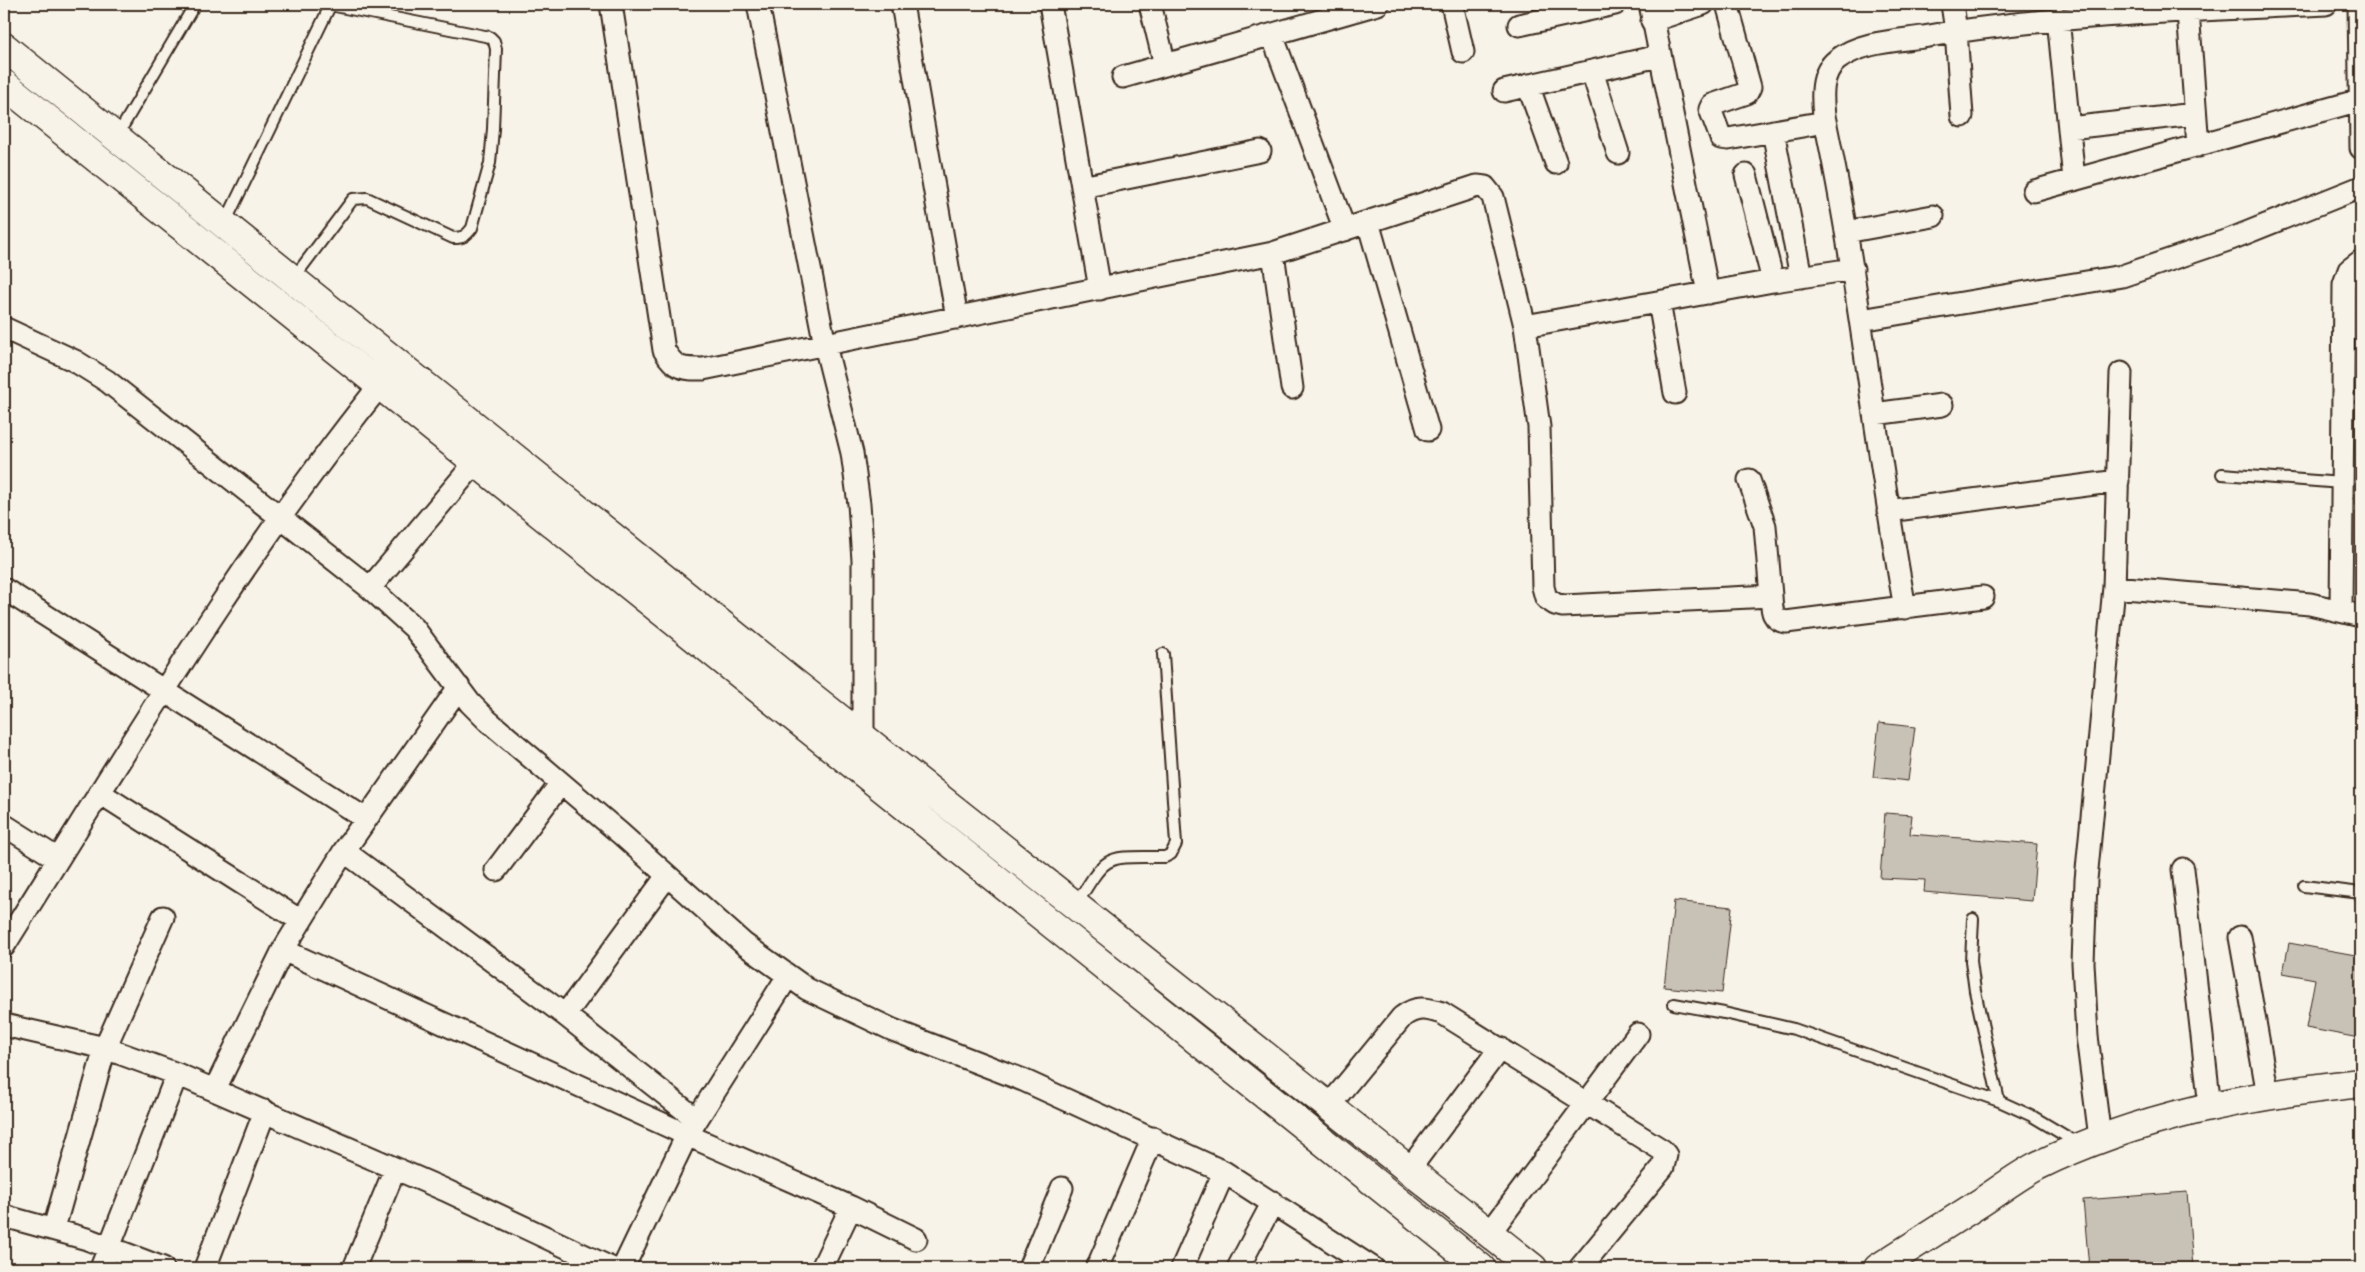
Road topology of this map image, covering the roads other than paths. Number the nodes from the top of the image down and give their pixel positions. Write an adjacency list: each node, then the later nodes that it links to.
1 (196, 4): 38 (lane)
2 (611, 4): 69 (street)
3 (758, 4): 69 (street)
4 (902, 4): 65 (street)
5 (1050, 4): 46 (street)
6 (1150, 4): 25 (street)
7 (1378, 4): 21 (street)
8 (1452, 4): 23 (street)
9 (1615, 4): 19 (street)
10 (1703, 4): 17 (street)
11 (1727, 4): 37 (street)
12 (1952, 4): 20 (street)
13 (2326, 4): 16 (street)
14 (2358, 4): 31 (street)
15 (330, 5): 52 (lane); 60 (lane)
16 (2188, 11): 18 (street); 32 (street)
17 (1651, 12): 24 (street)
18 (2058, 18): 20 (street); 36 (street)
19 (1519, 25)
20 (1956, 31): 33 (street); 34 (street)
21 (1272, 35): 25 (street); 54 (street)
22 (4, 47): 38 (main road)
23 (1463, 52)
24 (1658, 56): 26 (street); 63 (street)
25 (1165, 65): 27 (street)
26 (1592, 71): 29 (street); 42 (street)
27 (1123, 77)
28 (4, 84): 53 (main road)
29 (1528, 85): 30 (street); 43 (street)
30 (1504, 90)
31 (2360, 100): 35 (street); 39 (street)
32 (2195, 114): 36 (street); 39 (street)
33 (1962, 116)
34 (1825, 122): 37 (street); 55 (street)
35 (2361, 126): 40 (street)
36 (2069, 128): 45 (street)
37 (1773, 131): 59 (street)
38 (116, 137): 49 (main road)
39 (2198, 146): 45 (street)
40 (2361, 148)
41 (1260, 150): 46 (street)
42 (1618, 153)
43 (1556, 163)
44 (1746, 175): 61 (street)
45 (2074, 180): 48 (street)
46 (1082, 187): 62 (street)
47 (2361, 187): 66 (street)
48 (2034, 191)
49 (198, 204): 52 (main road); 53 (main road)
50 (1933, 216): 55 (street)
51 (1368, 222): 54 (street); 67 (street); 77 (street)
52 (225, 224): 60 (main road)
53 (180, 225): 72 (main road)
54 (1344, 230): 56 (street)
55 (1846, 232): 58 (street)
56 (1273, 253): 62 (street); 73 (street)
57 (2361, 261): 82 (street)
58 (1853, 269): 59 (street); 66 (street)
59 (1801, 277): 61 (street)
60 (292, 280): 70 (main road)
61 (1773, 281): 63 (street)
62 (1100, 289): 65 (street)
63 (1708, 293): 64 (street)
64 (1659, 302): 67 (street); 74 (street)
65 (957, 318): 69 (street)
66 (1861, 320): 76 (street)
67 (1525, 326): 90 (street)
68 (4, 328): 84 (street)
69 (825, 345): 98 (street)
70 (397, 364): 72 (street); 85 (main road)
71 (2121, 373): 81 (street)
72 (379, 386): 78 (main road); 84 (street)
73 (1292, 388)
74 (1675, 393)
75 (1942, 405): 76 (street)
76 (1874, 414): 83 (street)
77 (1428, 430)
78 (475, 463): 86 (main road); 88 (street)
79 (2222, 474): 82 (lane)
80 (1749, 480): 90 (street)
81 (2118, 480): 83 (street); 87 (street)
82 (2342, 483): 93 (street)
83 (1888, 511): 92 (street)
84 (280, 519): 88 (street); 97 (street)
85 (619, 542): 86 (main road); 98 (main road)
86 (601, 564): 100 (main road)
87 (2114, 587): 93 (street); 137 (street)
88 (370, 588): 96 (street)
89 (4, 589): 97 (street)
90 (1771, 596): 92 (street)
91 (1983, 597): 92 (street)
92 (1905, 608)
93 (2341, 610): 94 (street)
94 (2361, 616)
95 (1163, 654): 112 (lane)
96 (459, 687): 101 (street); 103 (street)
97 (165, 690): 102 (street); 103 (street)
98 (863, 738): 99 (main road)
99 (890, 759): 100 (main road); 112 (main road)
100 (872, 781): 161 (main road)
101 (562, 783): 108 (street); 109 (street)
102 (100, 793): 106 (street); 115 (street)
103 (366, 819): 105 (street)
104 (4, 826): 106 (street)
105 (344, 851): 115 (street); 121 (street)
106 (58, 859): 117 (street)
107 (2183, 869): 133 (street)
108 (496, 870)
109 (667, 876): 119 (street); 121 (street)
110 (2304, 886): 111 (lane)
111 (2361, 893)
112 (1076, 906): 132 (main road)
113 (163, 917): 124 (street)
114 (1973, 919): 130 (lane)
115 (301, 921): 118 (street)
116 (2240, 937): 129 (street)
117 (4, 946)
118 (283, 950): 128 (street); 135 (street)
119 (788, 976): 135 (street); 136 (street)
120 (1674, 1004): 130 (lane)
121 (565, 1015): 135 (street)
122 (4, 1025): 124 (street)
123 (1638, 1034): 131 (street)
124 (105, 1048): 126 (street); 145 (street)
125 (1500, 1048): 131 (street); 132 (street); 139 (street)
126 (177, 1074): 128 (street); 148 (street)
127 (2361, 1083): 129 (main road)
128 (215, 1089): 134 (street)
129 (2268, 1095): 133 (main road)
130 (1999, 1101): 137 (lane)
131 (1587, 1103): 146 (street); 163 (street)
132 (1328, 1107): 139 (main road)
133 (2210, 1107): 137 (main road)
134 (265, 1111): 138 (street); 152 (street)
135 (692, 1126): 143 (street); 155 (street)
136 (1153, 1138): 140 (street); 158 (street)
137 (2091, 1142): 164 (main road)
138 (396, 1169): 153 (street); 154 (street)
139 (1408, 1170): 146 (main road)
140 (1224, 1172): 142 (street); 159 (street)
141 (1062, 1188): 157 (street)
142 (1273, 1202): 149 (street); 160 (street)
143 (851, 1207): 147 (street); 156 (street)
144 (4, 1216): 145 (street)
145 (54, 1228): 148 (street)
146 (1489, 1234): 162 (main road)
147 (916, 1239)
148 (109, 1247): 150 (street); 151 (street)
149 (1363, 1266)
150 (101, 1268)
151 (163, 1268)
152 (205, 1268)
153 (354, 1268)
154 (611, 1268)
155 (623, 1268)
156 (822, 1268)
157 (1028, 1268)
158 (1097, 1268)
159 (1183, 1268)
160 (1238, 1268)
161 (1481, 1268)
162 (1533, 1268)
163 (1580, 1268)
164 (1878, 1268)

